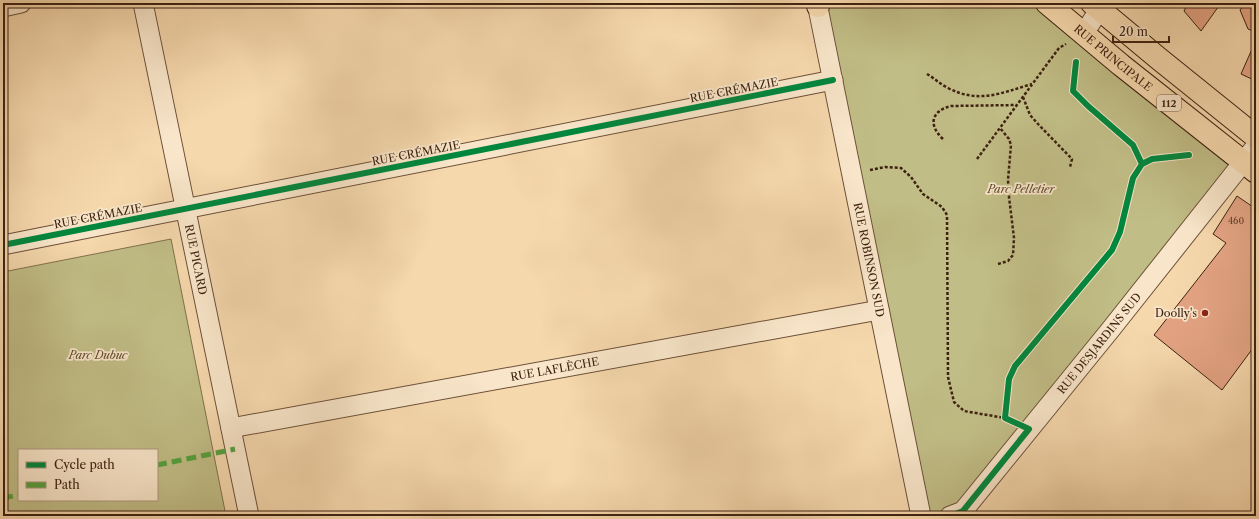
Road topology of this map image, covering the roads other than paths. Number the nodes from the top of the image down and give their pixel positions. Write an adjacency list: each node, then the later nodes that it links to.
1 (21, 3): 6 (street)
2 (143, 3): 11 (street, RUE PICARD)
3 (1047, 3): 7 (main road, RUE PRINCIPALE / 112)
4 (818, 4): 8 (street, RUE ROBINSON SUD)
5 (1099, 5): 7 (street); 9 (main road, 112)
6 (3, 7)
7 (1084, 33): 10 (main road, RUE PRINCIPALE / 112)
8 (833, 80): 11 (street, RUE CRÉMAZIE); 13 (street, RUE ROBINSON SUD)
9 (1256, 137)
10 (1252, 160): 17 (street, RUE DESJARDINS SUD)
11 (186, 209): 12 (street, RUE CRÉMAZIE); 14 (street, RUE PICARD)
12 (3, 245)
13 (879, 310): 14 (street, RUE LAFLÈCHE); 16 (street, RUE ROBINSON SUD)
14 (231, 428): 15 (street, RUE PICARD)
15 (249, 516)
16 (921, 516)
17 (950, 516)

